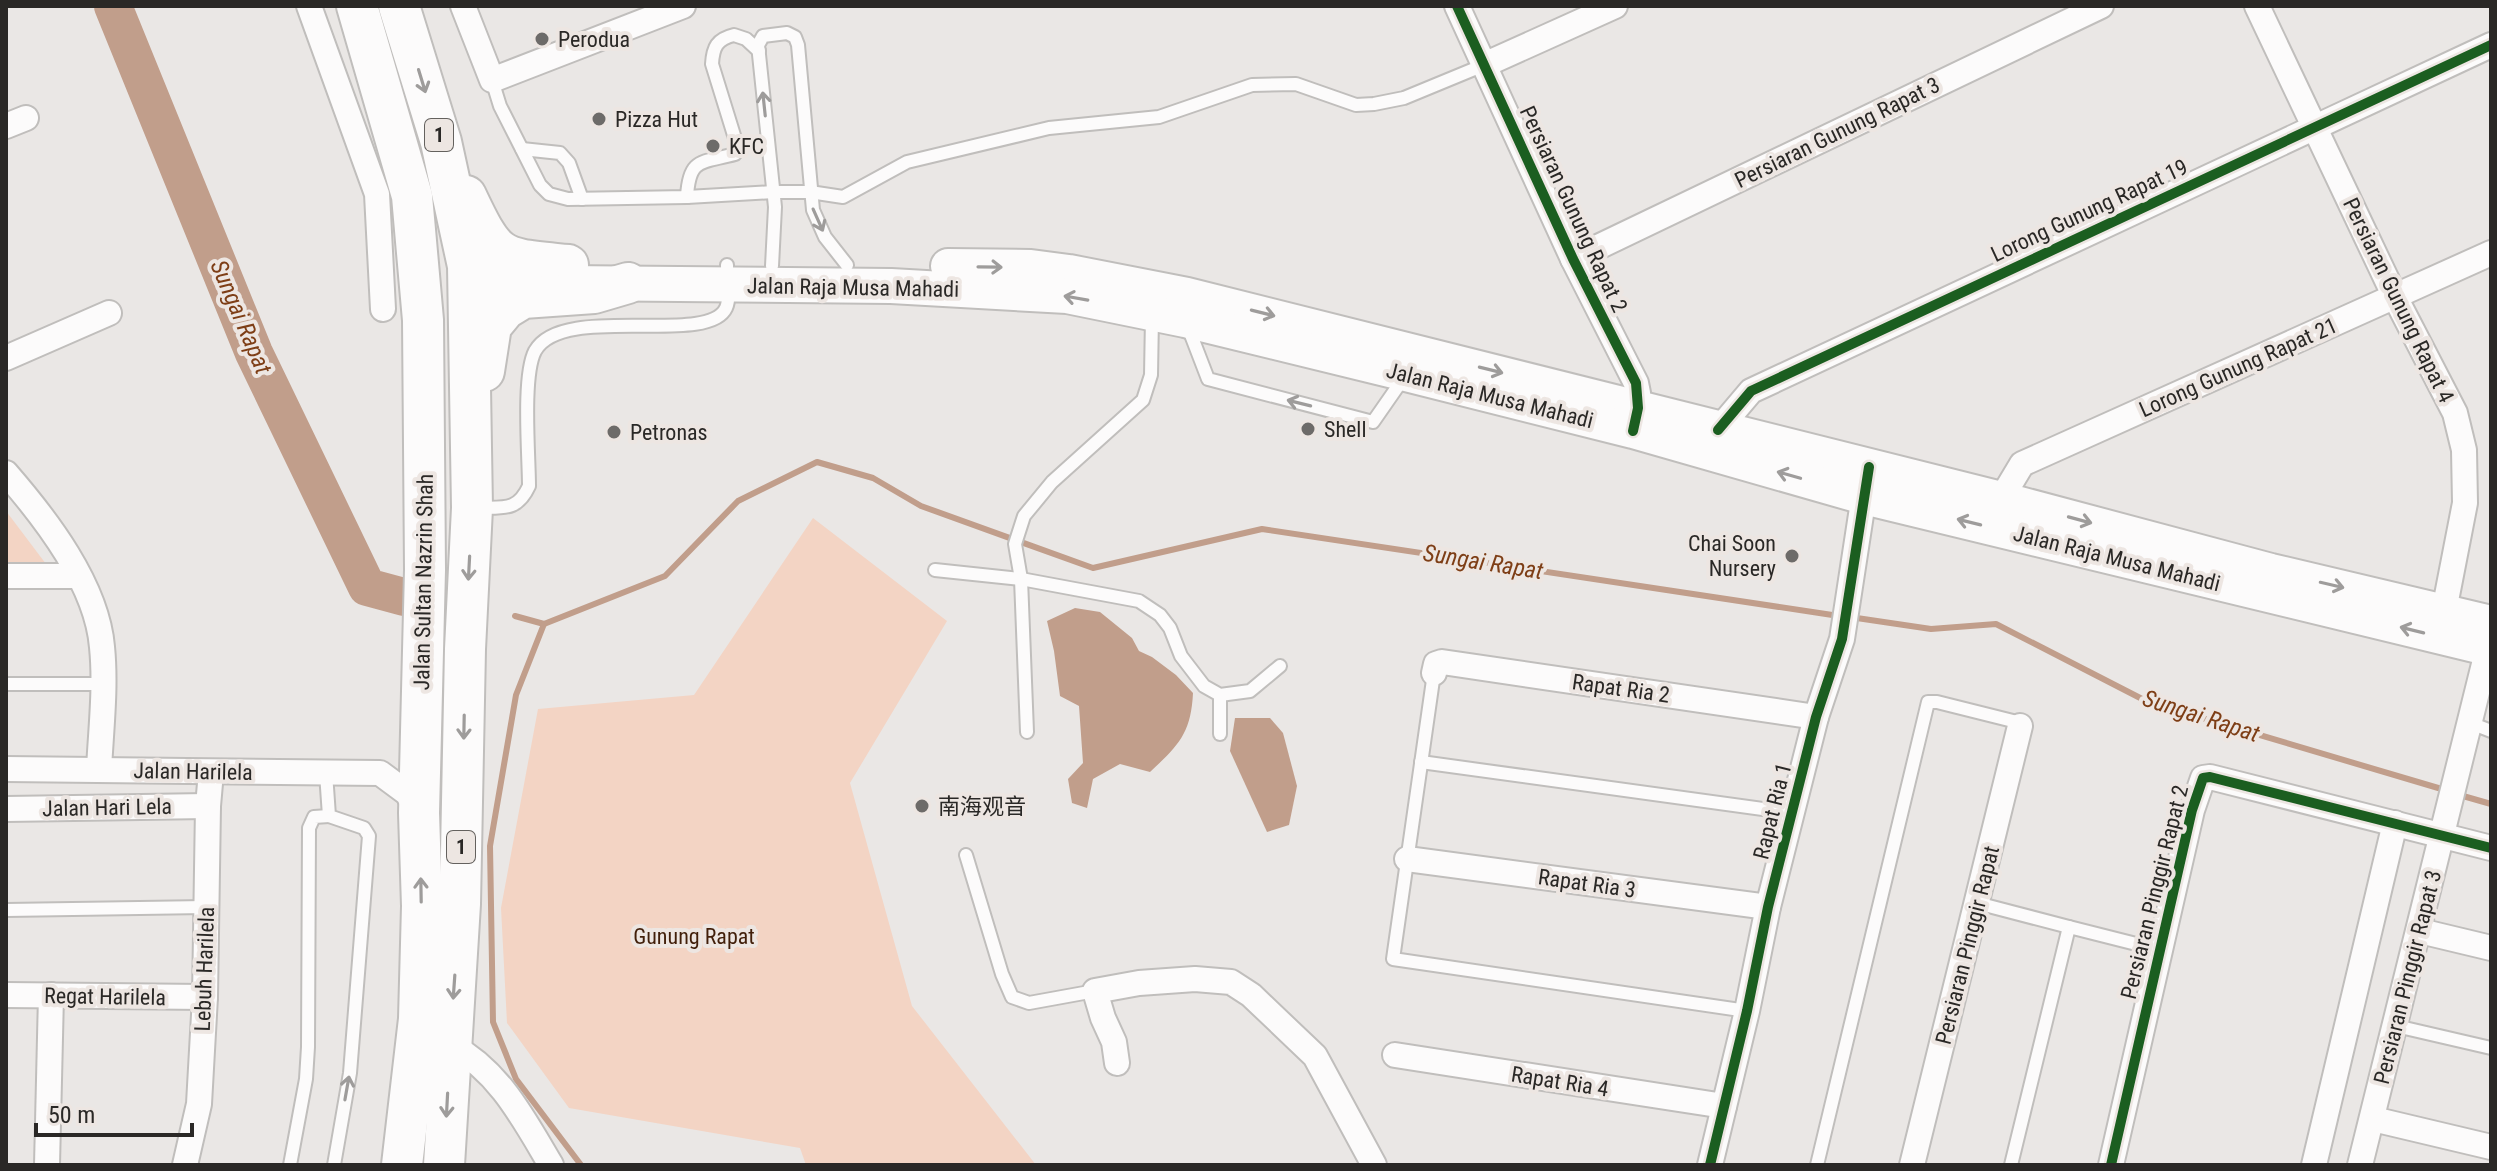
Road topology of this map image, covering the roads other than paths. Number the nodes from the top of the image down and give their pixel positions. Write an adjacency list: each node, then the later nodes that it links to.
1 (309, 6): 32 (street)
2 (357, 6): 20 (highway, Jalan Sultan Nazrin Shah / 1)
3 (399, 6): 16 (highway, Jalan Sultan Nazrin Shah / 1, one-way to 16)
4 (463, 6): 14 (street)
5 (683, 6): 10 (street)
6 (1457, 6): 13 (street, Persiaran Gunung Rapat 2)
7 (1615, 6): 13 (street)
8 (2101, 6): 24 (street, Persiaran Gunung Rapat 3)
9 (2257, 6): 15 (street, Persiaran Gunung Rapat 4)
10 (641, 14): 14 (street)
11 (2491, 45): 15 (street, Lorong Gunung Rapat 19)
12 (759, 51): 18 (lane, one-way to 12); 19 (lane); 21 (lane)
13 (1484, 65): 19 (lane); 24 (street, Persiaran Gunung Rapat 2)
14 (492, 80): 17 (lane)
15 (2315, 127): 31 (street, Persiaran Gunung Rapat 4); 38 (street, Lorong Gunung Rapat 19)
16 (441, 142): 25 (highway); 28 (highway, Jalan Sultan Nazrin Shah / 1)
17 (522, 149): 22 (lane); 22 (lane)
18 (773, 192): 19 (lane); 21 (lane); 27 (lane)
19 (810, 192): 26 (lane, one-way to 26)
20 (412, 196): 28 (highway); 43 (highway, Jalan Sultan Nazrin Shah / 1)
21 (687, 197): 22 (lane)
22 (582, 199)
23 (2491, 253): 31 (street, Lorong Gunung Rapat 21)
24 (1573, 259): 37 (street, Persiaran Gunung Rapat 2)
25 (568, 265): 28 (main road, Jalan Raja Musa Mahadi); 29 (main road, Jalan Raja Musa Mahadi)
26 (847, 265): 27 (main road, Jalan Raja Musa Mahadi); 33 (main road, Jalan Raja Musa Mahadi, one-way to 33)
27 (772, 266): 29 (main road, Jalan Raja Musa Mahadi)
28 (463, 274): 30 (main road, Jalan Raja Musa Mahadi); 39 (highway, Jalan Sultan Nazrin Shah / 1); 43 (highway)
29 (727, 275): 30 (main road, Jalan Raja Musa Mahadi); 33 (main road, Jalan Raja Musa Mahadi, one-way to 29); 44 (lane)
30 (628, 283): 39 (highway)
31 (2395, 297): 42 (street, Lorong Gunung Rapat 21); 49 (street, Persiaran Gunung Rapat 4)
32 (383, 309)
33 (1175, 309): 36 (main road, Jalan Raja Musa Mahadi); 36 (lane, one-way to 33); 48 (lane)
34 (109, 313): 35 (street)
35 (6, 358)
36 (1410, 363): 37 (main road, Jalan Raja Musa Mahadi)
37 (1635, 420): 38 (main road, Jalan Raja Musa Mahadi); 41 (main road, Jalan Raja Musa Mahadi, one-way to 37)
38 (1718, 430): 41 (main road, Jalan Raja Musa Mahadi)
39 (473, 462): 44 (highway, Jalan Sultan Nazrin Shah / 1)
40 (6, 473): 47 (street)
41 (1866, 482): 42 (main road, Jalan Raja Musa Mahadi); 50 (main road, Jalan Raja Musa Mahadi, one-way to 41); 56 (street, Rapat Ria 1)
42 (2001, 499): 49 (main road, Jalan Raja Musa Mahadi, one-way to 49)
43 (424, 503): 60 (highway, Jalan Sultan Nazrin Shah / 1)
44 (472, 508): 92 (highway, Jalan Sultan Nazrin Shah / 1, one-way to 92)
45 (935, 570): 48 (lane)
46 (6, 576): 47 (street)
47 (78, 576): 54 (street)
48 (1021, 579): 55 (lane); 59 (lane)
49 (2446, 611): 50 (main road, Jalan Raja Musa Mahadi)
50 (2490, 641): 58 (street, Persiaran Pinggir Rapat 3)
51 (1280, 666): 55 (lane)
52 (1434, 673): 56 (street, Rapat Ria 2); 62 (lane)
53 (6, 684): 54 (lane)
54 (103, 684): 64 (street)
55 (1220, 695): 61 (lane)
56 (1816, 717): 71 (street, Rapat Ria 1)
57 (2020, 726): 78 (street, Persiaran Pinggir Rapat); 108 (lane)
58 (2480, 726): 74 (street, Persiaran Pinggir Rapat 3)
59 (1027, 732)
60 (421, 733): 67 (street); 70 (highway, Jalan Sultan Nazrin Shah / 1)
61 (1220, 734)
62 (1421, 762): 71 (lane); 77 (lane)
63 (6, 769): 64 (street, Jalan Harilela)
64 (99, 769): 65 (street, Jalan Harilela)
65 (211, 772): 66 (street, Jalan Harilela); 68 (street, Lebuh Harilela)
66 (326, 773): 67 (street, Jalan Harilela); 72 (lane)
67 (380, 773): 70 (street)
68 (208, 806): 69 (street, Jalan Hari Lela); 79 (street, Lebuh Harilela)
69 (6, 809)
70 (419, 813): 103 (highway, Jalan Sultan Nazrin Shah / 1, one-way to 70)
71 (1792, 813): 80 (street, Rapat Ria 1)
72 (329, 816): 101 (lane); 102 (lane, one-way to 72)
73 (2395, 823): 74 (street, Persiaran Pinggir Rapat 2); 85 (street, Persiaran Pinggir Rapat 2); 112 (street)
74 (2441, 836): 75 (street, Persiaran Pinggir Rapat 2); 83 (street, Persiaran Pinggir Rapat 3)
75 (2491, 848)
76 (966, 855): 86 (lane)
77 (1407, 859): 80 (street, Rapat Ria 3); 90 (lane)
78 (1977, 903): 82 (lane); 109 (street, Persiaran Pinggir Rapat)
79 (206, 907): 81 (lane); 89 (street, Lebuh Harilela)
80 (1768, 907): 90 (street, Rapat Ria 1)
81 (6, 910)
82 (2069, 927): 85 (lane); 110 (lane)
83 (2420, 931): 84 (street); 91 (street, Persiaran Pinggir Rapat 3)
84 (2491, 948)
85 (2160, 950): 111 (street, Persiaran Pinggir Rapat 2)
86 (1095, 991): 95 (street); 106 (street)
87 (6, 995): 88 (street, Regat Harilela)
88 (51, 995): 89 (street, Regat Harilela); 99 (street)
89 (205, 997): 100 (street, Lebuh Harilela)
90 (1747, 1011): 96 (street, Rapat Ria 1)
91 (2396, 1026): 93 (lane); 97 (street, Persiaran Pinggir Rapat 3)
92 (451, 1045): 104 (highway, Jalan Sultan Nazrin Shah / 1, one-way to 104); 105 (street)
93 (2491, 1048)
94 (1395, 1055): 96 (street, Rapat Ria 4)
95 (1117, 1063)
96 (1724, 1106): 107 (street, Rapat Ria 1)
97 (2373, 1119): 98 (street); 113 (street, Persiaran Pinggir Rapat 3)
98 (2491, 1147)
99 (47, 1165)
100 (185, 1165)
101 (290, 1165)
102 (334, 1165)
103 (402, 1165)
104 (444, 1165)
105 (551, 1165)
106 (1374, 1165)
107 (1710, 1165)
108 (1817, 1165)
109 (1912, 1165)
110 (2011, 1165)
111 (2111, 1165)
112 (2314, 1165)
113 (2360, 1165)

